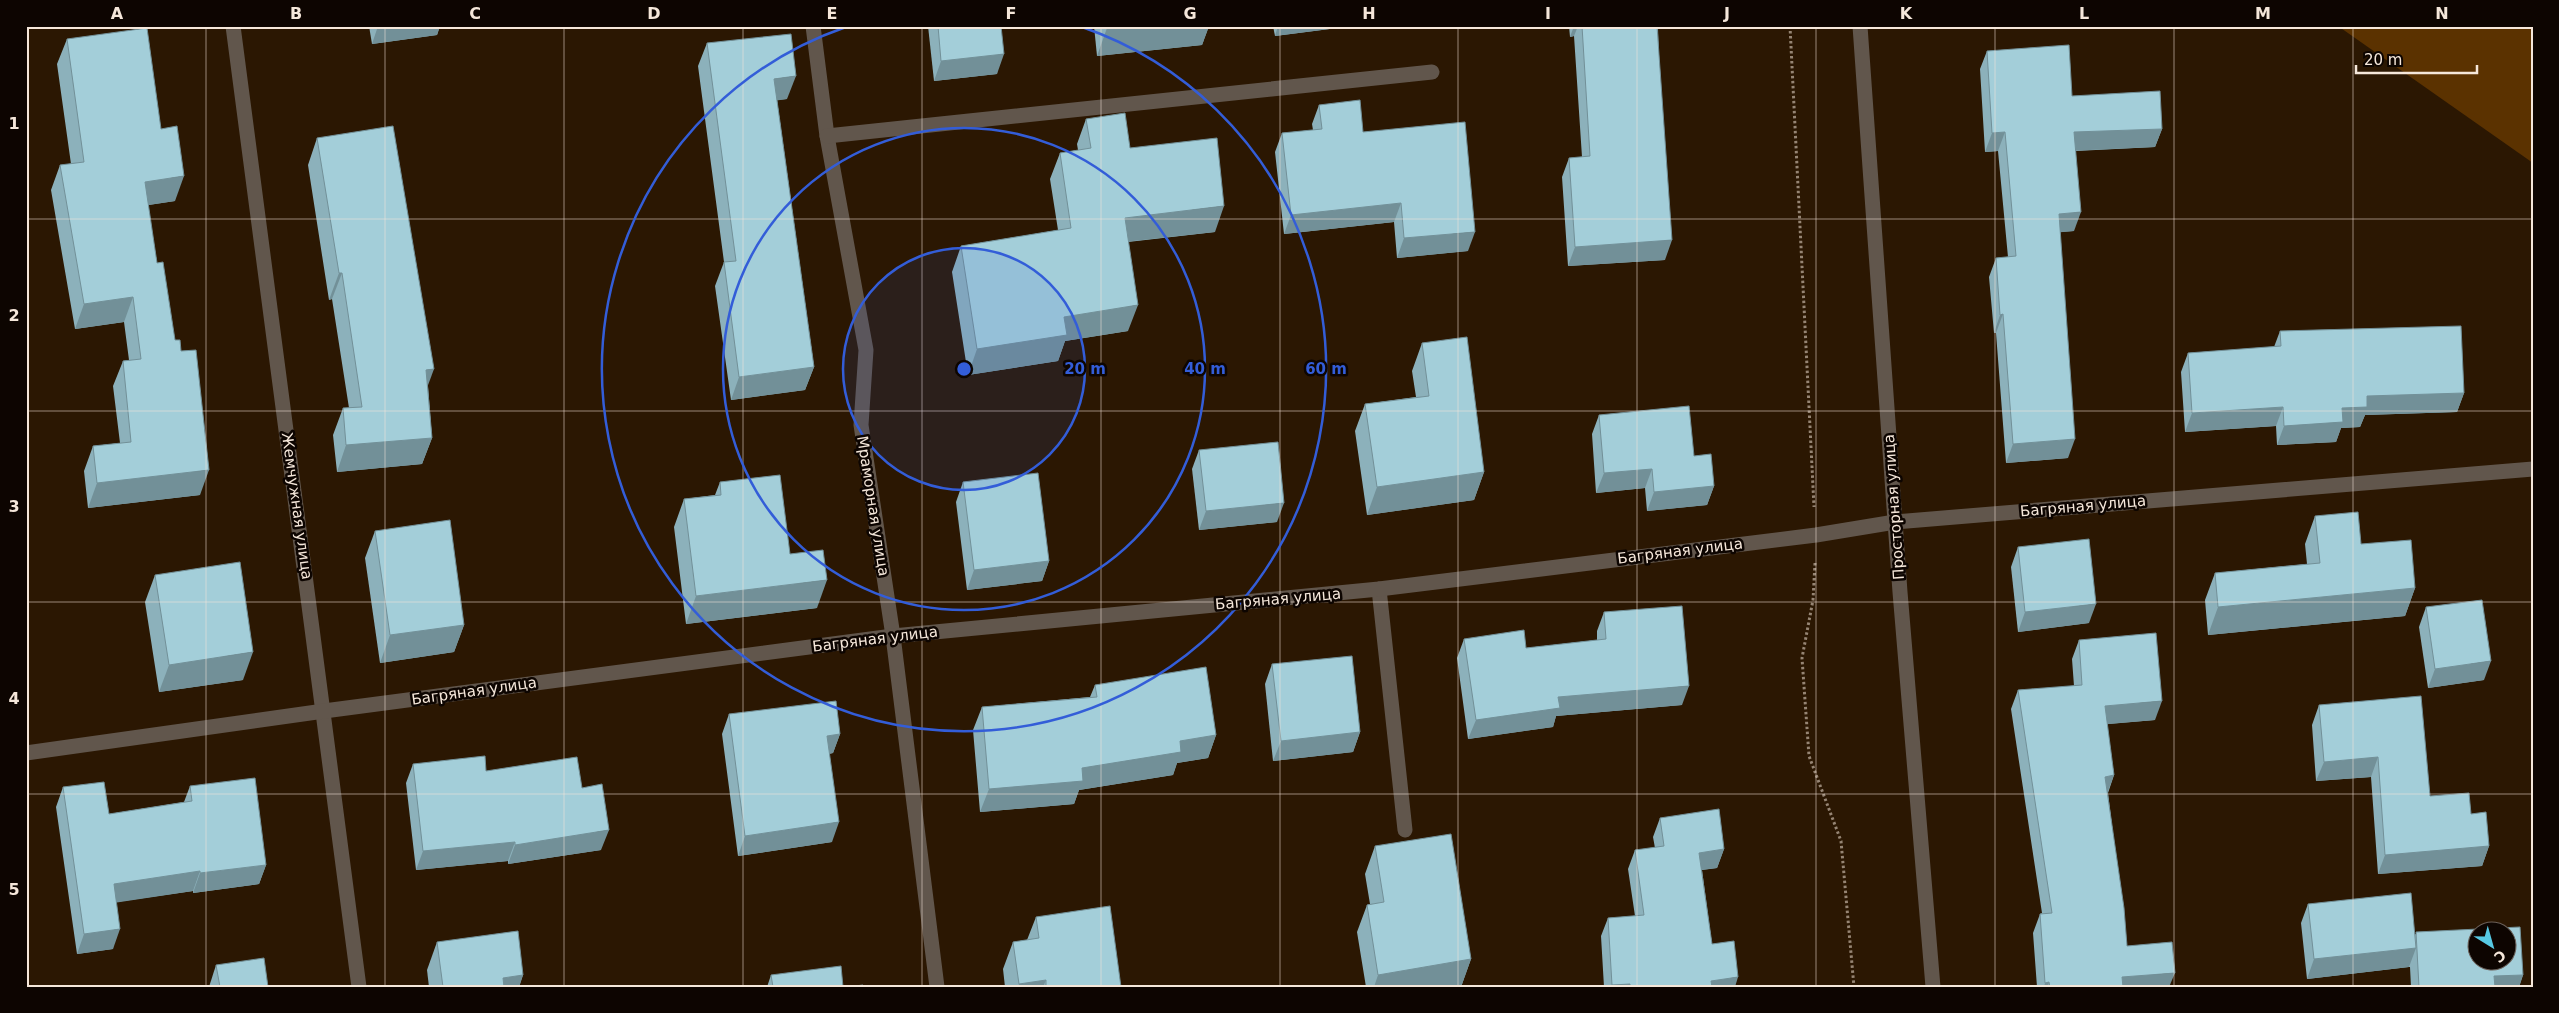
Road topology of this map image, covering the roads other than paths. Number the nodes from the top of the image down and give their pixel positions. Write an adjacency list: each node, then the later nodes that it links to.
1 (234, 26): 10 (street, Жемчужная улица)
2 (813, 26): 5 (street, Мраморная улица)
3 (1860, 26): 7 (street, Просторная улица)
4 (1432, 72): 5 (street)
5 (827, 136): 9 (street, Мраморная улица)
6 (2533, 469): 7 (street, Багряная улица)
7 (1895, 522): 8 (street, Багряная улица); 15 (street, Просторная улица)
8 (1379, 589): 9 (street, Багряная улица); 12 (street)
9 (894, 636): 10 (street, Багряная улица); 14 (street, Мраморная улица)
10 (324, 711): 11 (street, Багряная улица); 13 (street, Жемчужная улица)
11 (26, 753)
12 (1405, 830)
13 (359, 987)
14 (938, 987)
15 (1933, 987)

